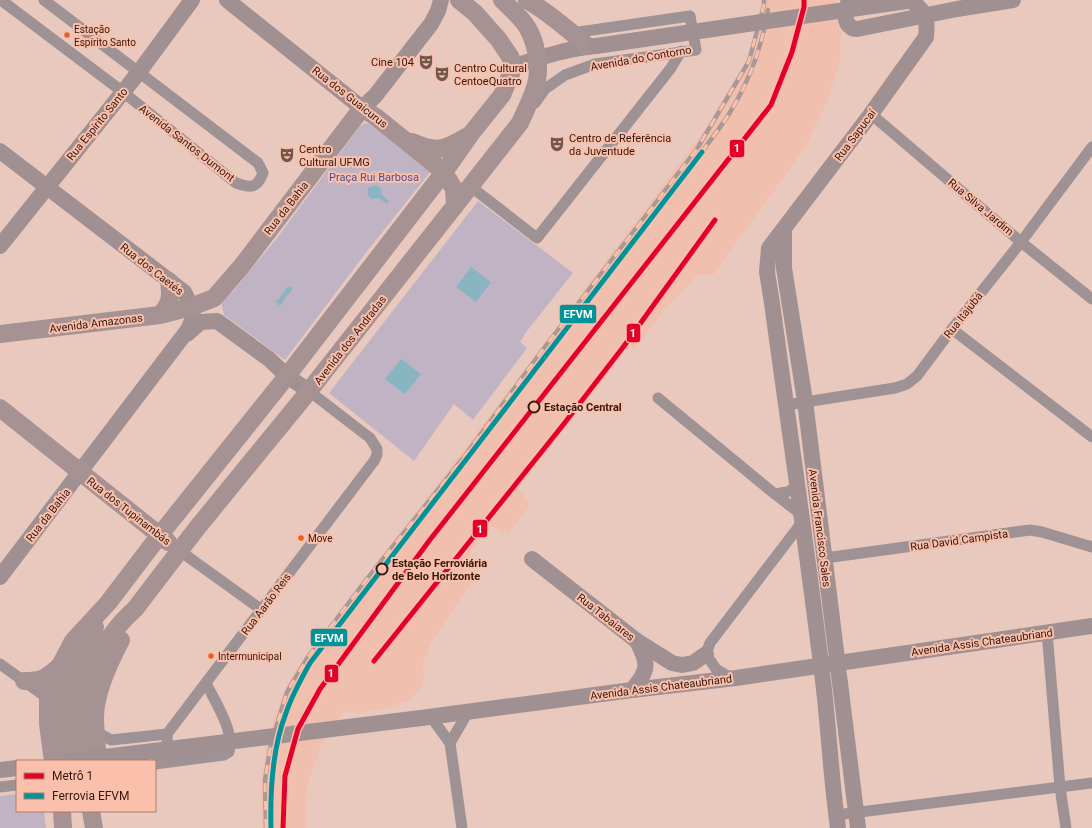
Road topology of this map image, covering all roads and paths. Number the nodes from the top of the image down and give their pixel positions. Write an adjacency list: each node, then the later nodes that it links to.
1 (1, 0): 21 (street, Avenida Santos Dumont)
2 (44, 0): 20 (street, Avenida Santos Dumont)
3 (192, 0): 20 (street, Rua Espírito Santo)
4 (227, 0): 22 (street, Rua dos Guaicurus)
5 (441, 0): 22 (street, Rua da Bahia)
6 (459, 0): 19 (main road)
7 (502, 0): 18 (main road)
8 (527, 0): 14 (main road)
9 (850, 0): 13 (street)
10 (1013, 0): 12 (street)
11 (912, 1): 13 (street, Avenida do Contorno); 16 (street, Avenida do Contorno, bridge)
12 (958, 9): 13 (street); 15 (street, Rua Sapucaí)
13 (925, 16): 15 (street)
14 (572, 33): 16 (main road); 17 (street, Avenida do Contorno)
15 (926, 37): 23 (street, Rua Sapucaí)
16 (592, 46): 18 (street, Avenida do Contorno)
17 (681, 51): 24 (street, Avenida do Contorno); 30 (street)
18 (537, 58): 19 (street, Avenida do Contorno); 24 (main road, Avenida dos Andradas)
19 (512, 66): 25 (main road)
20 (139, 72): 21 (street, Rua Espírito Santo); 21 (street, Avenida Santos Dumont)
21 (123, 92): 31 (street, Rua Espírito Santo)
22 (362, 108): 26 (main road, Rua dos Guaicurus); 39 (main road, Rua da Bahia)
23 (870, 114): 33 (street, Rua Sapucaí); 34 (street, Rua Silva Jardim)
24 (520, 123): 30 (main road, Avenida dos Andradas)
25 (470, 135): 26 (main road); 29 (main road)
26 (402, 138): 29 (main road, Rua dos Guaicurus)
27 (1092, 148): 34 (street, Rua Itajubá)
28 (0, 151): 31 (street, Rua dos Caetés)
29 (444, 172): 32 (main road, Rua dos Guaicurus); 44 (main road)
30 (470, 186): 32 (main road, Avenida dos Andradas)
31 (47, 187): 35 (street, Rua Espírito Santo); 37 (street, Rua dos Caetés)
32 (455, 206): 45 (main road, Avenida dos Andradas)
33 (784, 229): 36 (street, Rua Sapucaí); 47 (street, Avenida Francisco Sales)
34 (1021, 242): 38 (street, Rua Silva Jardim); 41 (street, Rua Itajubá)
35 (0, 246)
36 (768, 248): 48 (street, Avenida Francisco Sales)
37 (169, 281): 39 (street, Rua dos Caetés); 40 (main road)
38 (1092, 299)
39 (191, 307): 40 (main road, Avenida Amazonas); 43 (street, Rua dos Caetés)
40 (160, 315): 42 (main road, Avenida Amazonas)
41 (952, 328): 47 (street, Rua Itajubá); 50 (street)
42 (0, 334)
43 (182, 338): 44 (street); 51 (street, Rua da Bahia)
44 (287, 376): 45 (street); 55 (main road)
45 (309, 391): 57 (main road, Avenida dos Andradas); 63 (street, Rua Aarão Reis)
46 (658, 398): 53 (street)
47 (805, 401): 48 (street, Rua Itajubá); 58 (street, Avenida Francisco Sales)
48 (786, 404): 52 (street, Avenida Francisco Sales)
49 (0, 408): 51 (main road, Rua dos Tupinambás)
50 (1092, 437)
51 (81, 472): 55 (main road, Rua dos Tupinambás); 60 (street, Rua da Bahia)
52 (798, 486): 53 (street); 54 (street, Avenida Francisco Sales)
53 (775, 494): 54 (street)
54 (802, 518): 67 (street); 71 (street, Avenida Francisco Sales)
55 (159, 536): 57 (main road, Rua dos Tupinambás); 61 (main road)
56 (1092, 547): 58 (street, Rua David Campista)
57 (180, 551): 62 (main road, Avenida dos Andradas); 63 (street, Rua dos Tupinambás)
58 (825, 558): 68 (street, Avenida Francisco Sales)
59 (532, 559): 66 (street, Rua Tabaiares)
60 (0, 577)
61 (108, 603): 70 (main road); 77 (main road)
62 (135, 609): 80 (main road, Avenida dos Andradas); 81 (main road, Avenida dos Andradas)
63 (262, 610): 74 (street, Rua Aarão Reis)
64 (1092, 626): 65 (street, Avenida Assis Chateaubriand)
65 (1047, 632): 68 (street, Avenida Assis Chateaubriand); 96 (street)
66 (637, 641): 67 (street); 75 (street, Rua Tabaiares)
67 (706, 654): 72 (street)
68 (838, 663): 71 (street, Avenida Assis Chateaubriand); 100 (street, Avenida Francisco Sales)
69 (0, 664): 73 (street)
70 (60, 666): 73 (main road); 76 (main road)
71 (820, 666): 72 (street, Avenida Assis Chateaubriand); 101 (street, Avenida Francisco Sales)
72 (731, 678): 75 (street, Avenida Assis Chateaubriand)
73 (24, 681): 76 (street)
74 (206, 683): 82 (street, Rua Aarão Reis); 89 (street)
75 (632, 690): 78 (street, Avenida Assis Chateaubriand)
76 (48, 699): 77 (street); 84 (main road)
77 (64, 711): 80 (street); 85 (main road)
78 (468, 712): 79 (street, Avenida Assis Chateaubriand); 83 (street)
79 (426, 718): 83 (street); 86 (street, Avenida Assis Chateaubriand, bridge)
80 (80, 722): 81 (street); 87 (main road, Avenida dos Andradas)
81 (96, 732): 82 (street); 88 (main road, Avenida dos Andradas)
82 (167, 734): 89 (street)
83 (450, 743): 105 (street)
84 (53, 760)
85 (68, 760)
86 (80, 760)
87 (82, 760)
88 (98, 760)
89 (168, 762): 90 (street)
90 (156, 764)
91 (16, 768): 92 (street)
92 (0, 770)
93 (1092, 783): 96 (street)
94 (16, 784): 95 (street)
95 (0, 787)
96 (1060, 787): 100 (street); 106 (street)
97 (62, 812): 102 (main road)
98 (91, 812): 103 (main road)
99 (100, 812): 104 (main road)
100 (857, 821): 101 (street)
101 (837, 822)
102 (63, 828)
103 (94, 828)
104 (100, 828)
105 (462, 828)
106 (1066, 828)

